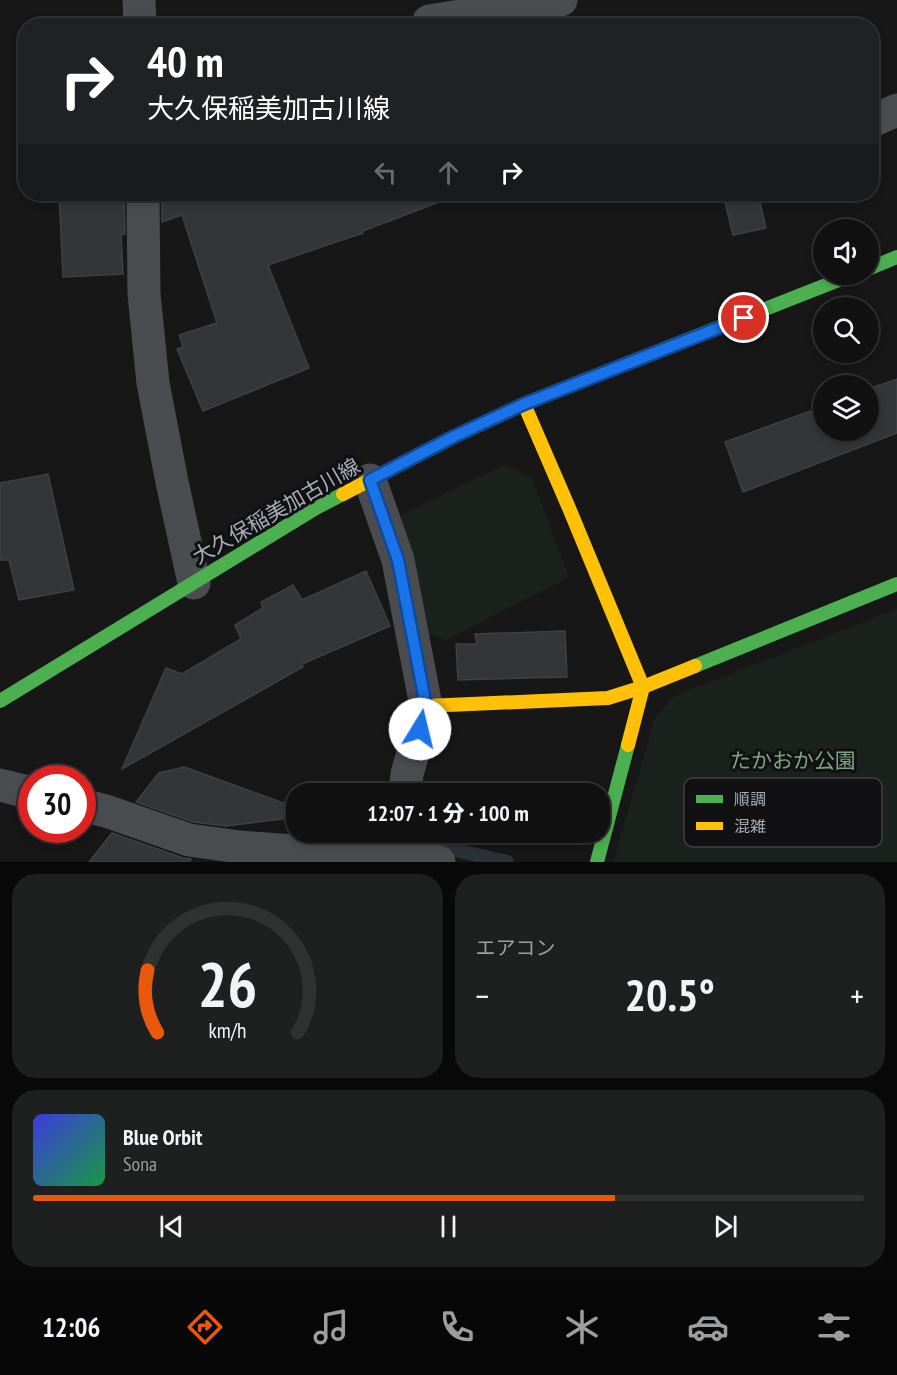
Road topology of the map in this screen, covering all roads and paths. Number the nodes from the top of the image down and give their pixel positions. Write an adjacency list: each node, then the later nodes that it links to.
1 (139, 0): 4 (street)
2 (561, 0): 3 (street)
3 (527, 3): 5 (street)
4 (140, 18)
5 (445, 18)
6 (897, 110): 7 (street)
7 (879, 118)
8 (143, 201): 14 (street)
9 (897, 257): 10 (main road)
10 (879, 264)
11 (826, 285): 12 (main road, 大久保稲美加古川線)
12 (524, 404): 13 (main road, 大久保稲美加古川線); 16 (main road)
13 (370, 480): 14 (main road, 大久保稲美加古川線); 18 (street)
14 (194, 584): 17 (main road, 大久保稲美加古川線)
15 (897, 584): 16 (main road)
16 (643, 687): 18 (main road); 24 (main road)
17 (0, 701)
18 (426, 706): 19 (street)
19 (406, 783)
20 (0, 785): 21 (street)
21 (18, 790)
22 (96, 808): 23 (street)
23 (417, 854)
24 (597, 862)

